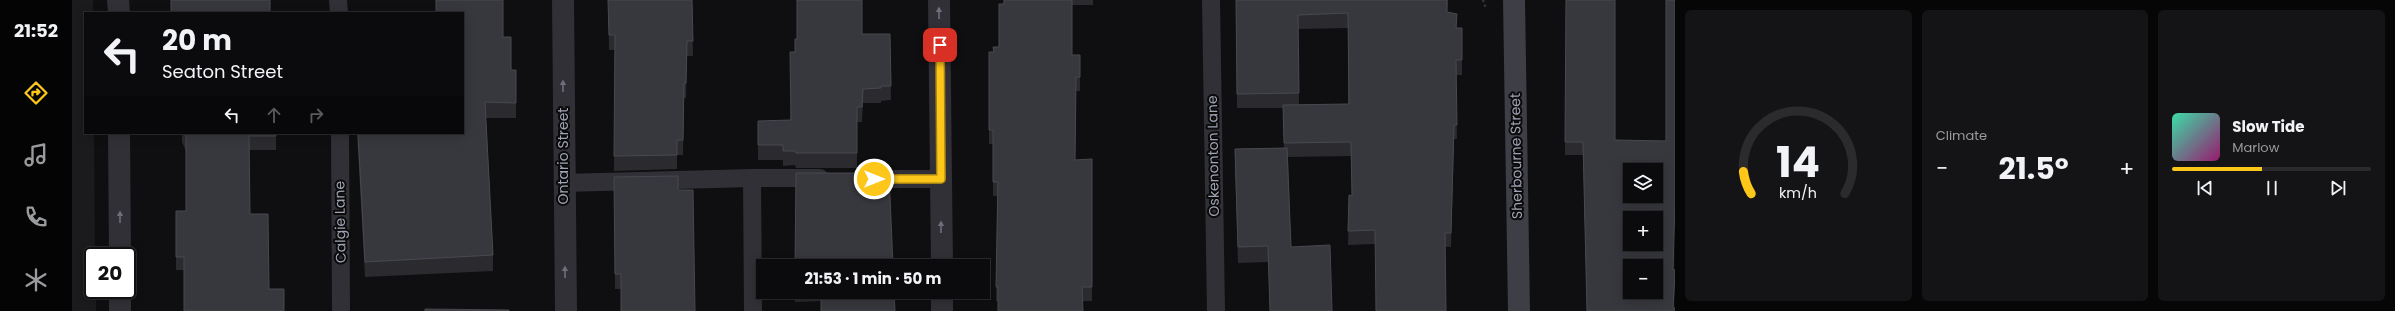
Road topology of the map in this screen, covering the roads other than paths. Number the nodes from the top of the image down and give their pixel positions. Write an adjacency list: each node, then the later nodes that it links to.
1 (118, 0): 7 (street)
2 (338, 0): 8 (lane)
3 (563, 0): 13 (street, Ontario Street, one-way to 3)
4 (939, 0): 12 (street, one-way to 4)
5 (1211, 0): 23 (lane, Oskenonton Lane)
6 (1514, 0): 24 (street, Sherbourne Street)
7 (119, 12)
8 (338, 12)
9 (119, 134): 14 (street, one-way to 9)
10 (340, 134): 19 (lane, Calgie Lane)
11 (752, 178): 12 (lane); 13 (lane); 21 (lane)
12 (941, 179): 15 (street, one-way to 12)
13 (563, 183): 20 (street, Ontario Street, one-way to 13)
14 (120, 247)
15 (942, 259)
16 (120, 299): 18 (street)
17 (942, 299): 22 (street)
18 (120, 311)
19 (341, 311)
20 (566, 311)
21 (753, 311)
22 (942, 311)
23 (1216, 311)
24 (1519, 311)

